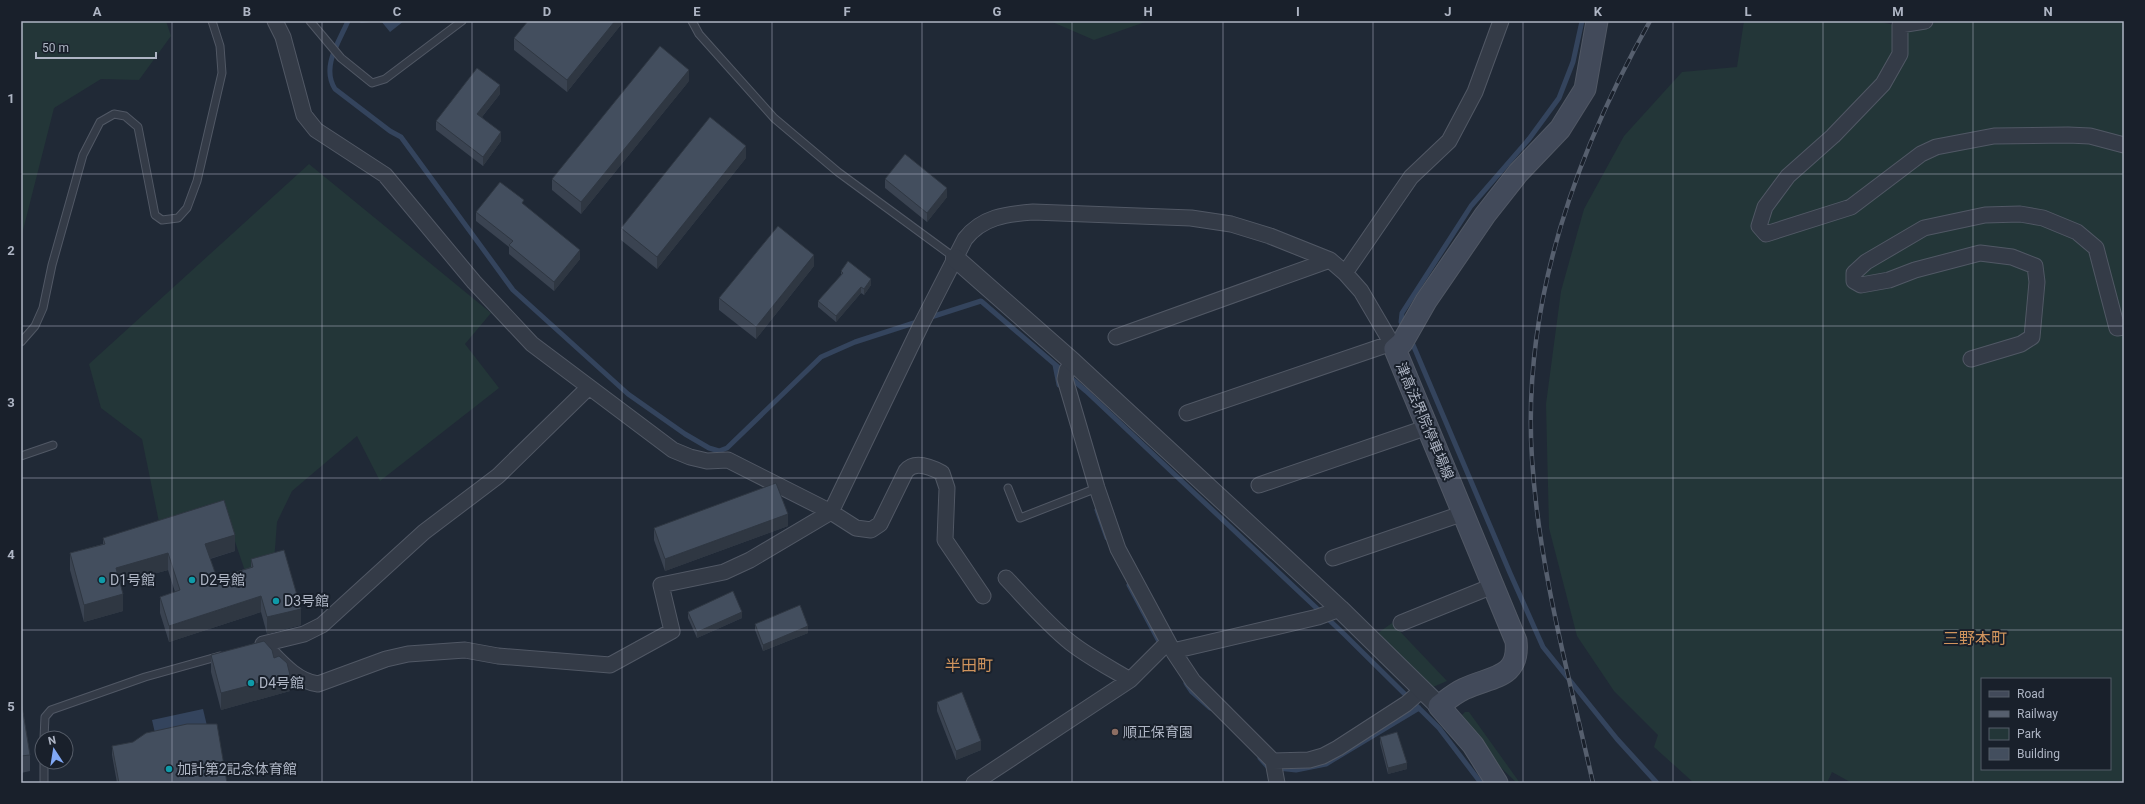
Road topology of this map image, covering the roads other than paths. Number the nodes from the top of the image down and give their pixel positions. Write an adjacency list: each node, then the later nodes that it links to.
1 (212, 21): 15 (lane)
2 (275, 21): 19 (street)
3 (310, 21): 4 (lane)
4 (462, 21)
5 (692, 21): 10 (lane)
6 (1501, 21): 12 (street)
7 (1597, 21): 16 (main road, 津高法界院停車場線)
8 (1925, 21): 9 (street)
9 (2124, 145)
10 (955, 258): 11 (street); 18 (street); 27 (street)
11 (1330, 260): 12 (street); 14 (street)
12 (1346, 273): 16 (street)
13 (2124, 326): 17 (street)
14 (1116, 337)
15 (21, 342)
16 (1396, 345): 20 (street); 21 (main road, 津高法界院停車場線)
17 (1971, 359)
18 (1068, 370): 26 (street); 33 (street)
19 (588, 388): 27 (street); 27 (street)
20 (1187, 413)
21 (1428, 427): 24 (street); 28 (main road, 津高法界院停車場線)
22 (53, 445): 23 (lane)
23 (21, 456)
24 (1259, 485)
25 (1008, 488): 26 (lane)
26 (1092, 490): 35 (street)
27 (831, 512): 32 (street)
28 (1464, 513): 29 (street); 31 (main road, 津高法界院停車場線)
29 (1333, 558)
30 (1006, 578): 37 (street)
31 (1495, 585): 34 (street); 39 (main road, 津高法界院停車場線)
32 (984, 596)
33 (1329, 613): 35 (street); 38 (street)
34 (1401, 623)
35 (1166, 648): 37 (street); 42 (street)
36 (226, 654): 40 (lane)
37 (1130, 680): 44 (street)
38 (1415, 697): 39 (street); 42 (street)
39 (1439, 706): 45 (main road)
40 (44, 730)
41 (44, 770): 43 (lane)
42 (1275, 770)
43 (44, 783)
44 (974, 783)
45 (1497, 783)

